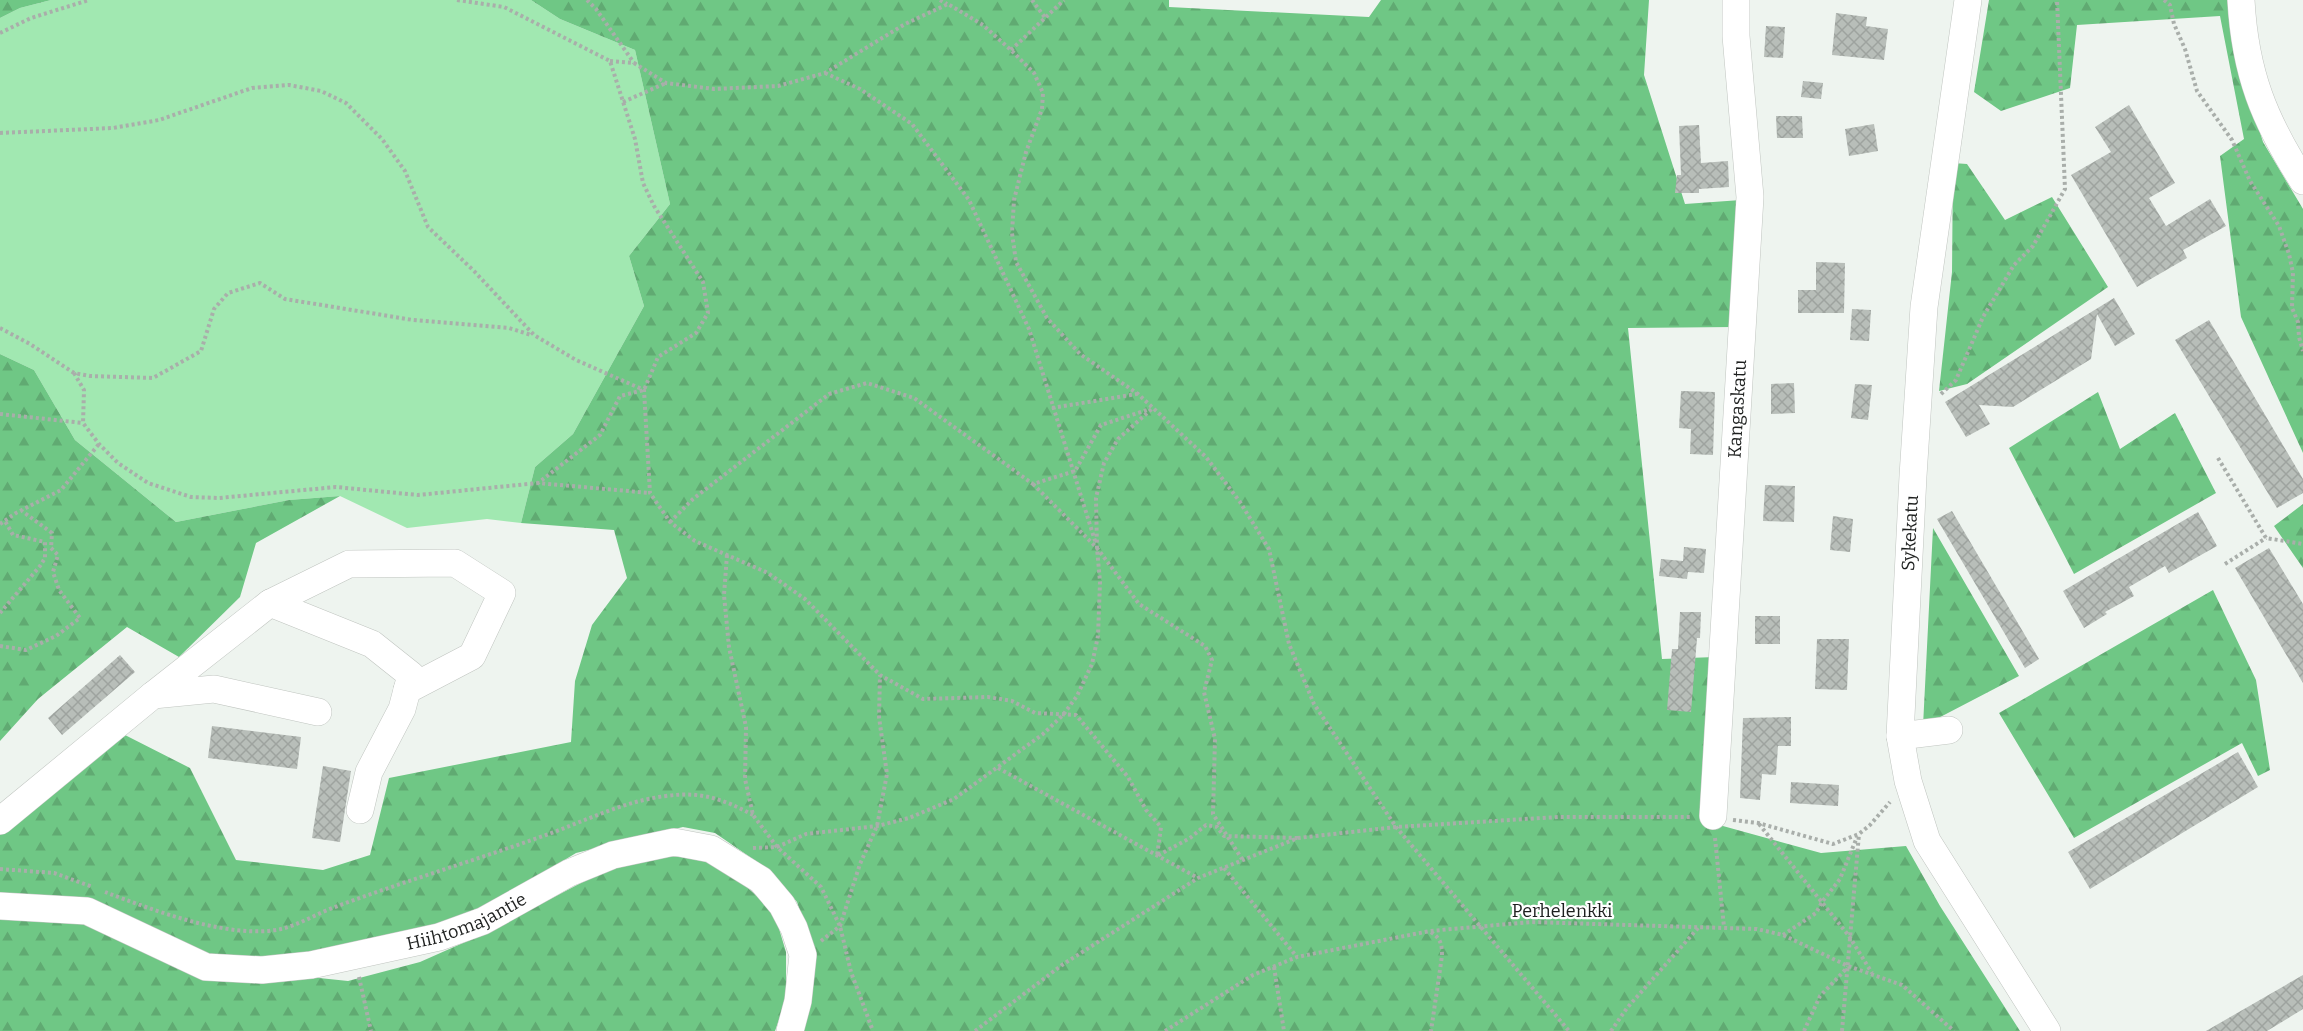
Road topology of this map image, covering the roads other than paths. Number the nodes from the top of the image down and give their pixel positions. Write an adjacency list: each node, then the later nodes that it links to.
1 (1736, 0): 12 (street, Kangaskatu)
2 (1968, 0): 10 (street, Sykekatu)
3 (2241, 0): 4 (street)
4 (2303, 181)
5 (270, 603): 6 (street); 6 (street); 7 (street)
6 (407, 690): 11 (street)
7 (153, 695): 8 (street); 13 (street)
8 (318, 712)
9 (1948, 730): 10 (street)
10 (1900, 736): 16 (street, Sykekatu)
11 (360, 810)
12 (1713, 816)
13 (0, 821)
14 (0, 906): 15 (street, Hiihtomajantie)
15 (790, 1031)
16 (2047, 1031)

